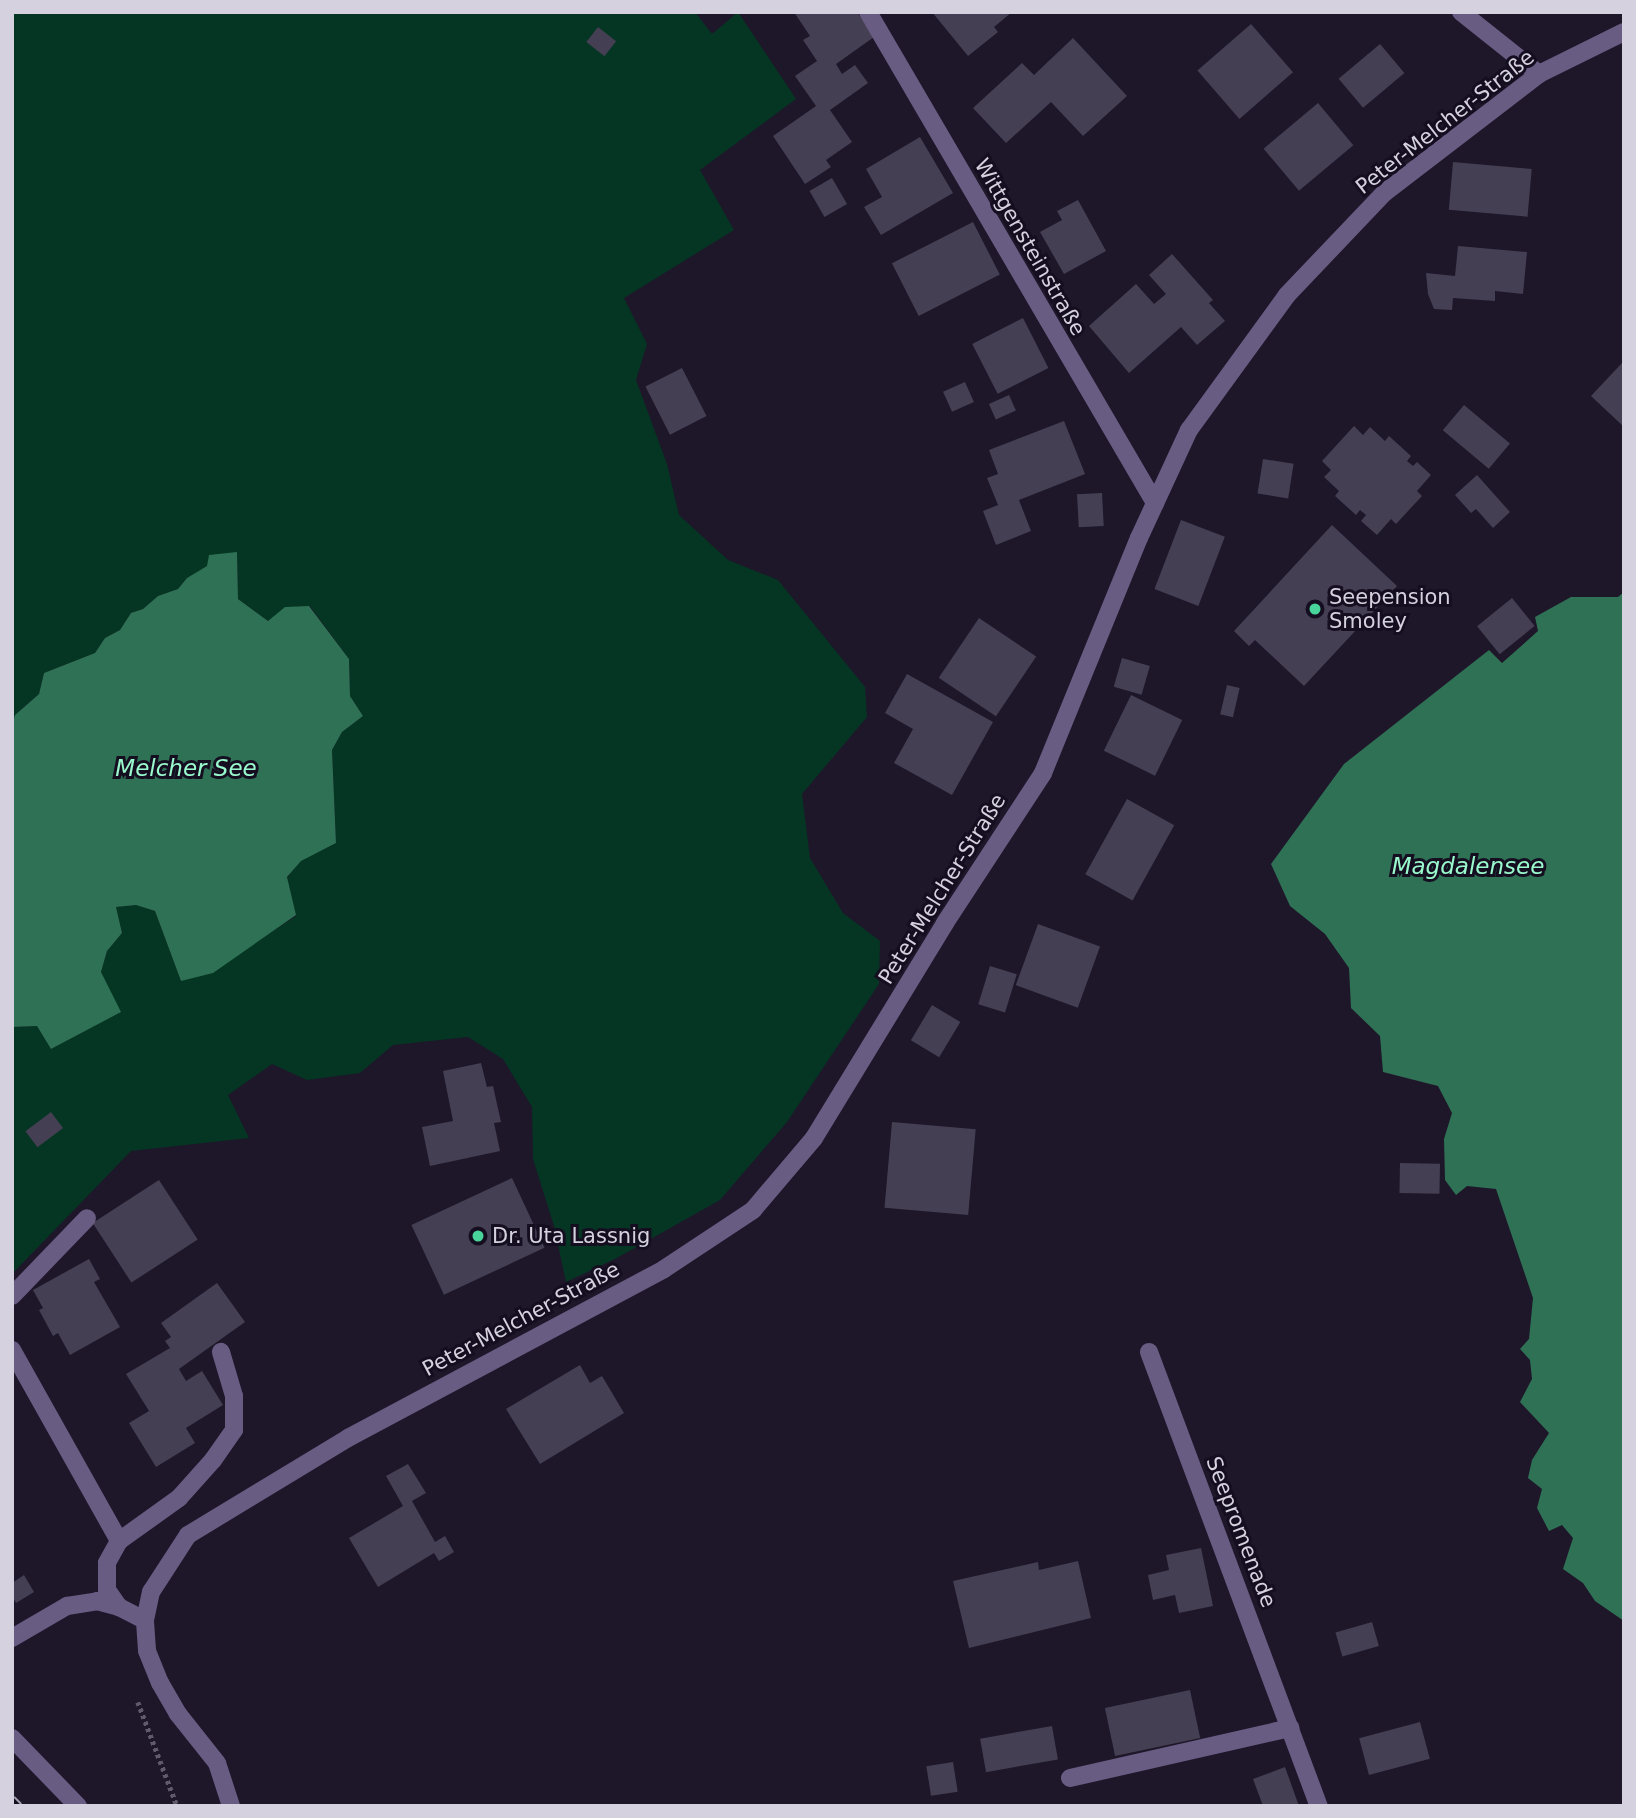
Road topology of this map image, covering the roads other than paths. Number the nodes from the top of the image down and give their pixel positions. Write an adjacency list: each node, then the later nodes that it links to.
1 (868, 12): 5 (street, Wittgensteinstraße)
2 (1461, 12): 4 (street)
3 (1624, 32): 4 (street, Peter-Melcher-Straße)
4 (1539, 74): 5 (street, Peter-Melcher-Straße)
5 (1155, 503): 13 (street, Peter-Melcher-Straße)
6 (87, 1218): 7 (street)
7 (12, 1296)
8 (12, 1350): 11 (street)
9 (221, 1352): 11 (street)
10 (1149, 1352): 15 (street, Seepromenade)
11 (119, 1541): 12 (street)
12 (118, 1607): 13 (street); 14 (street)
13 (145, 1620): 19 (street, Peter-Melcher-Straße)
14 (12, 1638)
15 (1290, 1728): 17 (street); 20 (street, Seepromenade)
16 (12, 1738): 18 (street)
17 (1070, 1778)
18 (78, 1806)
19 (231, 1806)
20 (1320, 1806)

